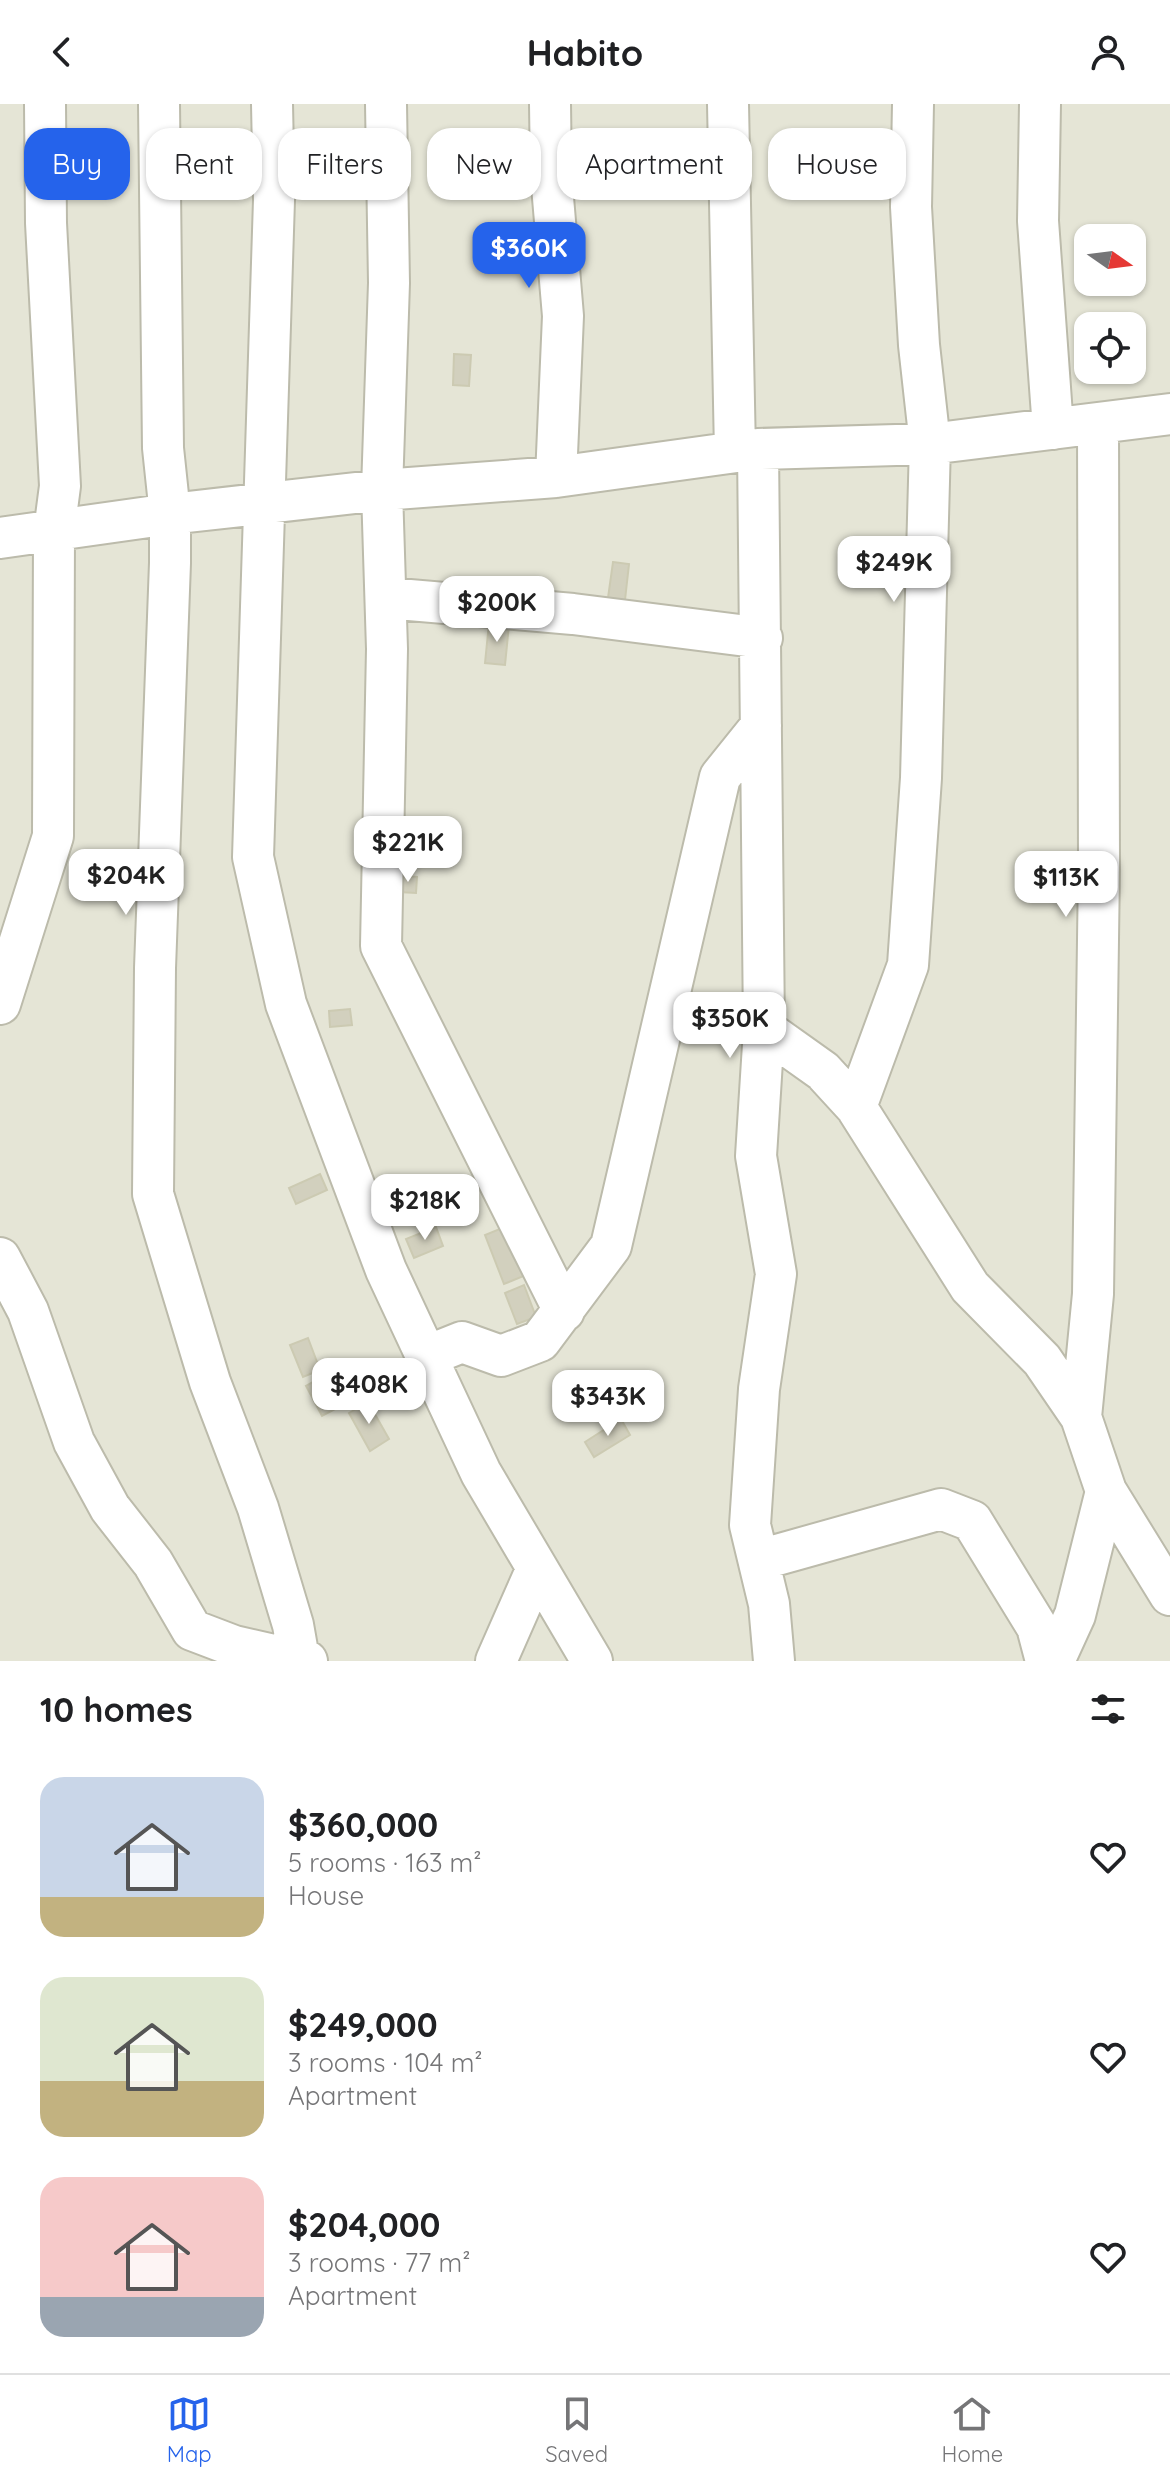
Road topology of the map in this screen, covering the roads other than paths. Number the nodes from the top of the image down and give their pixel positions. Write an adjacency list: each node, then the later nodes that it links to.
1 (45, 104): 18 (street)
2 (159, 104): 17 (street)
3 (272, 104): 16 (street)
4 (386, 104): 15 (street)
5 (550, 104): 14 (street)
6 (728, 104): 13 (street)
7 (913, 104): 12 (street)
8 (1040, 104): 11 (street)
9 (1170, 414): 10 (street)
10 (1098, 423): 11 (street); 29 (street)
11 (1053, 429): 12 (street)
12 (930, 444): 13 (street); 25 (street)
13 (747, 450): 14 (street); 21 (street)
14 (556, 477): 15 (street)
15 (382, 490): 16 (street); 20 (street)
16 (264, 503): 17 (street); 28 (street)
17 (170, 514): 18 (street); 34 (street)
18 (54, 532): 19 (street); 23 (street)
19 (0, 538)
20 (386, 598): 21 (street); 27 (street)
21 (762, 638): 22 (street)
22 (761, 726): 24 (street); 27 (street)
23 (0, 1004)
24 (764, 1029): 25 (street); 31 (street)
25 (856, 1107): 29 (street)
26 (0, 1258): 34 (street)
27 (564, 1311): 28 (street)
28 (427, 1356): 32 (street)
29 (1081, 1417): 30 (street)
30 (1106, 1491): 33 (street); 39 (street)
31 (759, 1560): 37 (street); 38 (street)
32 (537, 1568): 35 (street); 36 (street)
33 (1170, 1595)
34 (302, 1660)
35 (496, 1661)
36 (592, 1661)
37 (774, 1661)
38 (1046, 1661)
39 (1054, 1661)

